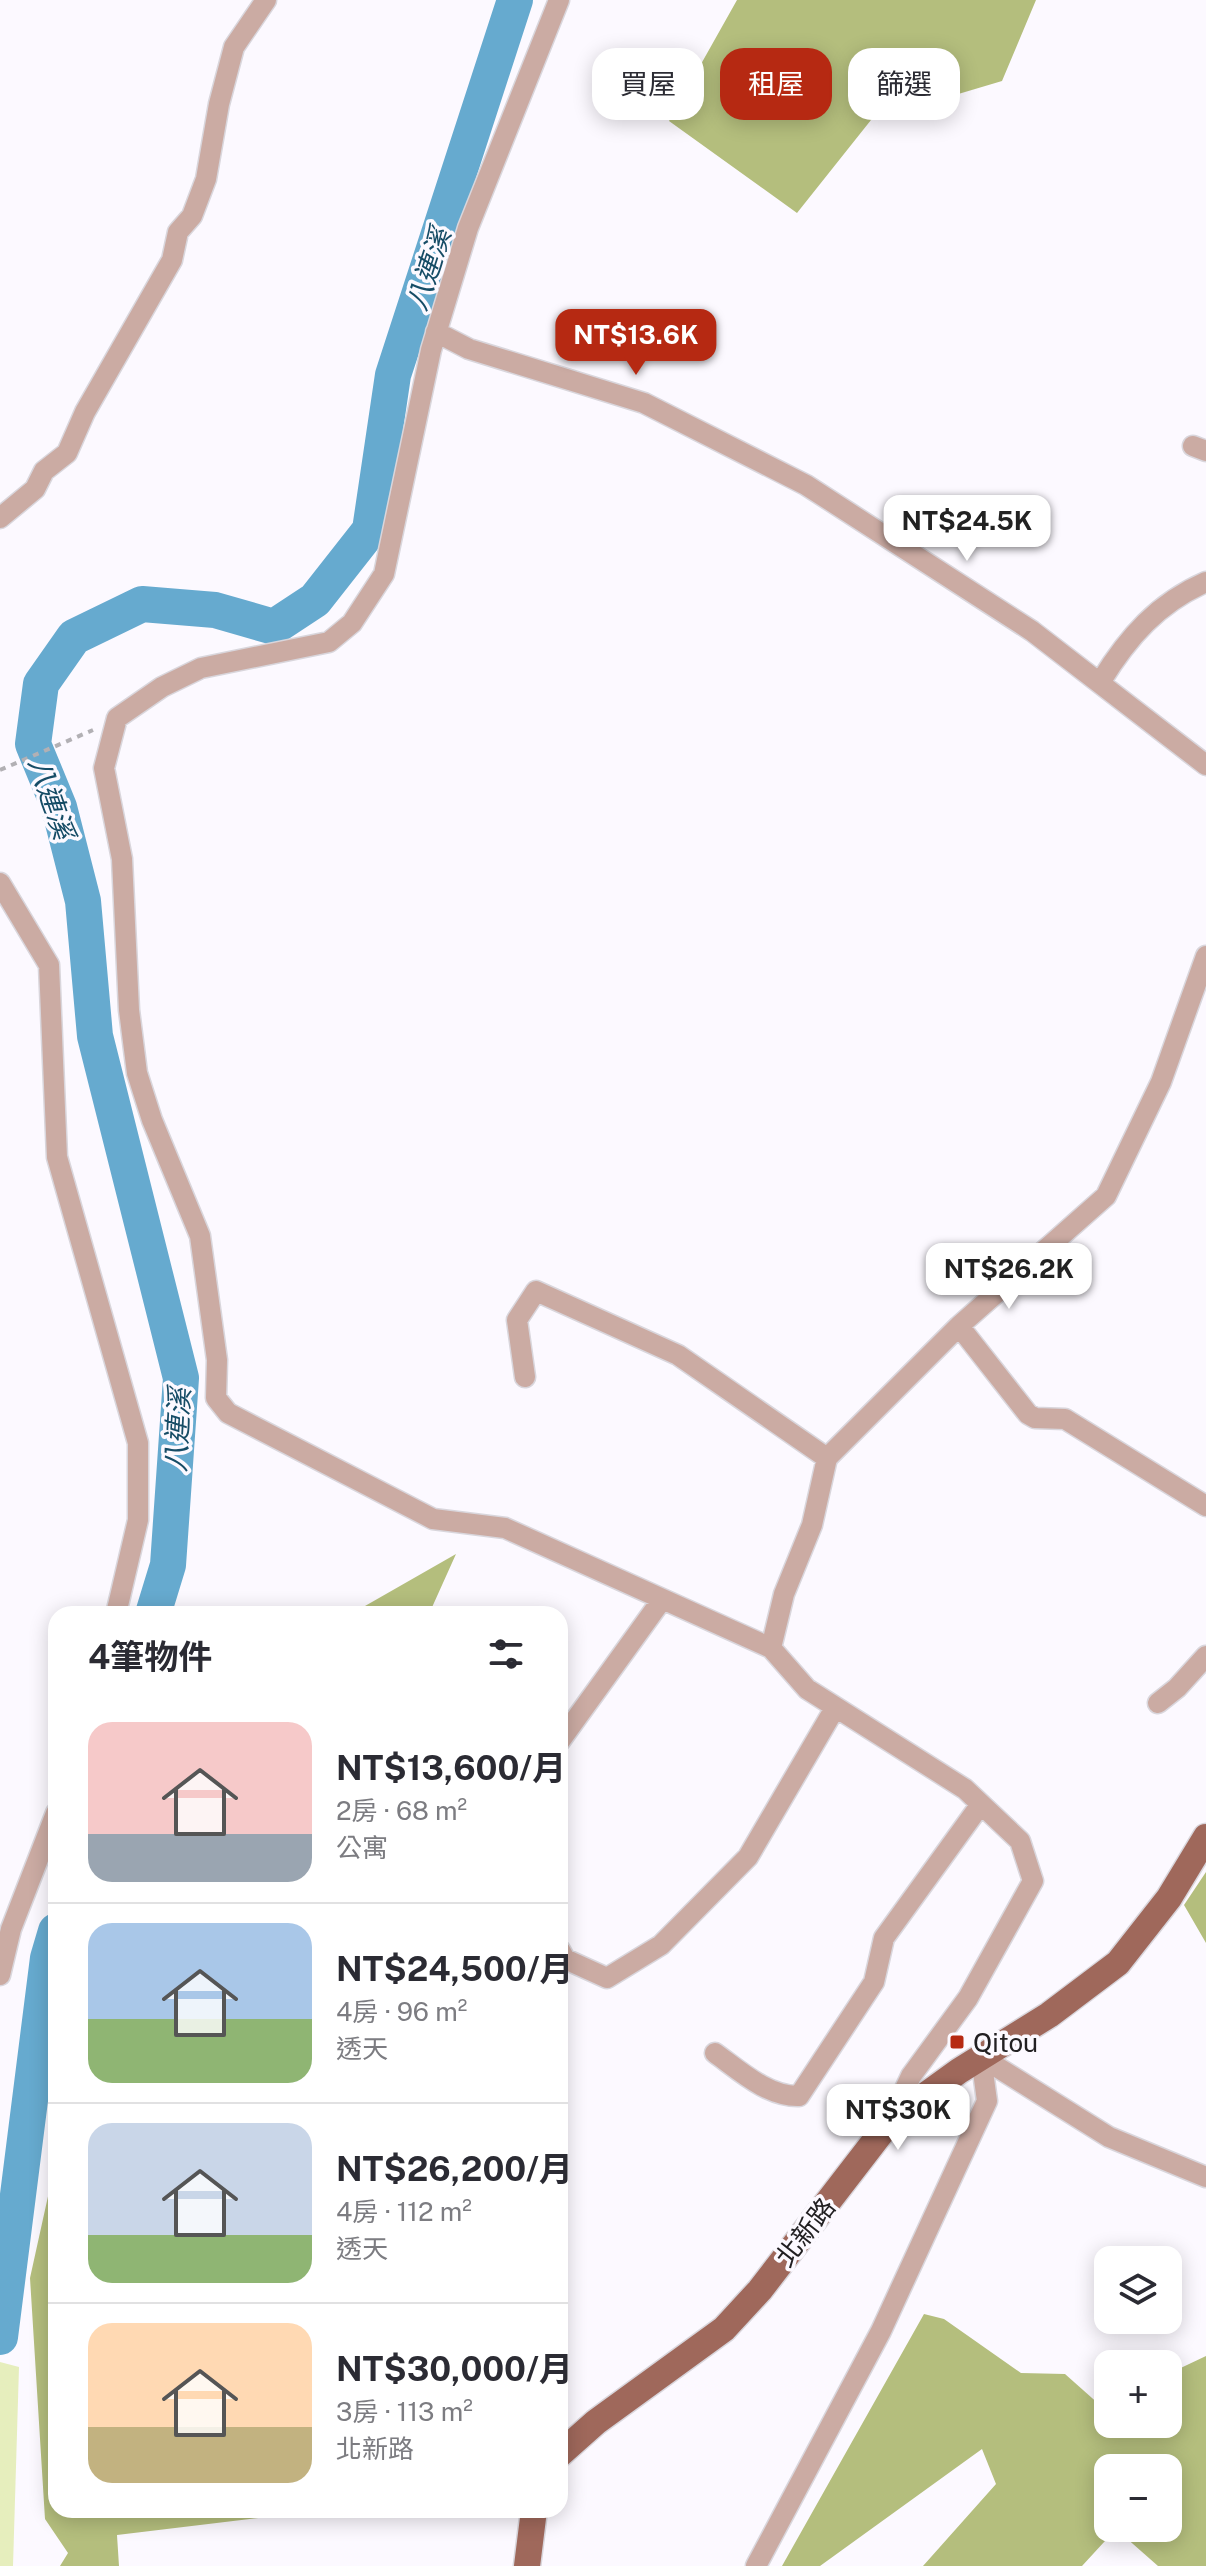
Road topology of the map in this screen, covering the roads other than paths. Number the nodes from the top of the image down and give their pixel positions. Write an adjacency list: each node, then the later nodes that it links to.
1 (266, 0): 4 (street)
2 (559, 0): 3 (street)
3 (436, 332): 6 (street); 14 (street)
4 (0, 518)
5 (1206, 582): 6 (street)
6 (1101, 681): 7 (street)
7 (1206, 765)
8 (0, 883): 15 (street)
9 (1206, 956): 10 (street)
10 (959, 1326): 12 (street); 13 (street)
11 (525, 1377): 12 (street)
12 (827, 1458): 16 (street)
13 (1206, 1506)
14 (661, 1601): 16 (street); 20 (street)
15 (118, 1606)
16 (771, 1648): 19 (street)
17 (1206, 1656): 18 (street)
18 (1158, 1703)
19 (835, 1708): 21 (street); 24 (street)
20 (568, 1730)
21 (981, 1804): 26 (street); 28 (street)
22 (48, 1834): 25 (street)
23 (1206, 1837): 27 (main road, 北新路)
24 (568, 1960)
25 (0, 1975)
26 (715, 2053)
27 (981, 2057): 28 (main road, 北新路); 29 (street); 33 (street)
28 (891, 2120): 30 (main road, 北新路)
29 (1206, 2177)
30 (568, 2447)
31 (533, 2518): 32 (main road)
32 (527, 2566)
33 (756, 2566)

